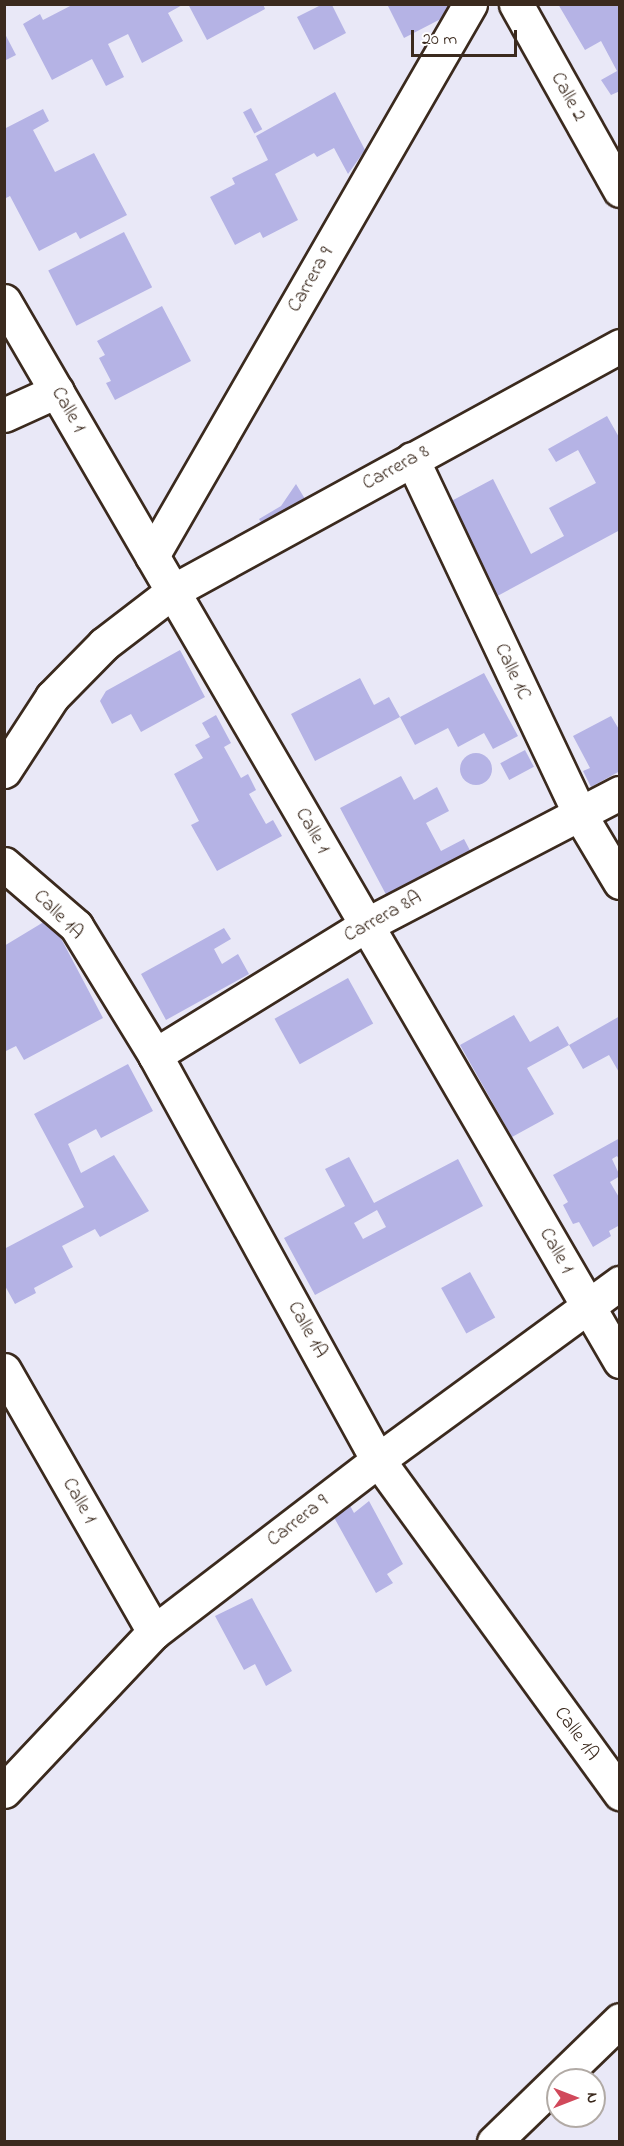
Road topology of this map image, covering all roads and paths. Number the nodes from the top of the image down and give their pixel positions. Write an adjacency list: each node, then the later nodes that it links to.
1 (470, 4): 9 (street, Carrera 9)
2 (516, 4): 3 (street, Calle 2)
3 (620, 190)
4 (4, 301): 6 (street, Calle 1)
5 (620, 346): 8 (street, Carrera 8)
6 (57, 391): 7 (street); 9 (street, Calle 1)
7 (4, 415)
8 (412, 459): 10 (street, Carrera 8); 13 (street, Calle 1C)
9 (152, 556): 10 (street, Calle 1)
10 (173, 591): 11 (street); 16 (street, Calle 1)
11 (4, 771)
12 (620, 793): 13 (street, Carrera 8A)
13 (580, 815): 15 (street, Calle 1C); 16 (street, Carrera 8A)
14 (4, 864): 17 (street, Calle 1A)
15 (620, 882)
16 (366, 925): 17 (street, Carrera 8A); 19 (street, Calle 1)
17 (154, 1055): 22 (street, Calle 1A)
18 (620, 1283): 19 (street, Carrera 9)
19 (588, 1307): 20 (street, Calle 1); 22 (street, Carrera 9)
20 (620, 1361)
21 (4, 1370): 23 (street, Calle 1)
22 (378, 1460): 23 (street, Carrera 9); 25 (street, Calle 1A)
23 (154, 1632): 24 (street, Carrera 9)
24 (4, 1791)
25 (620, 1793)
26 (620, 2020): 27 (street)
27 (494, 2142)

